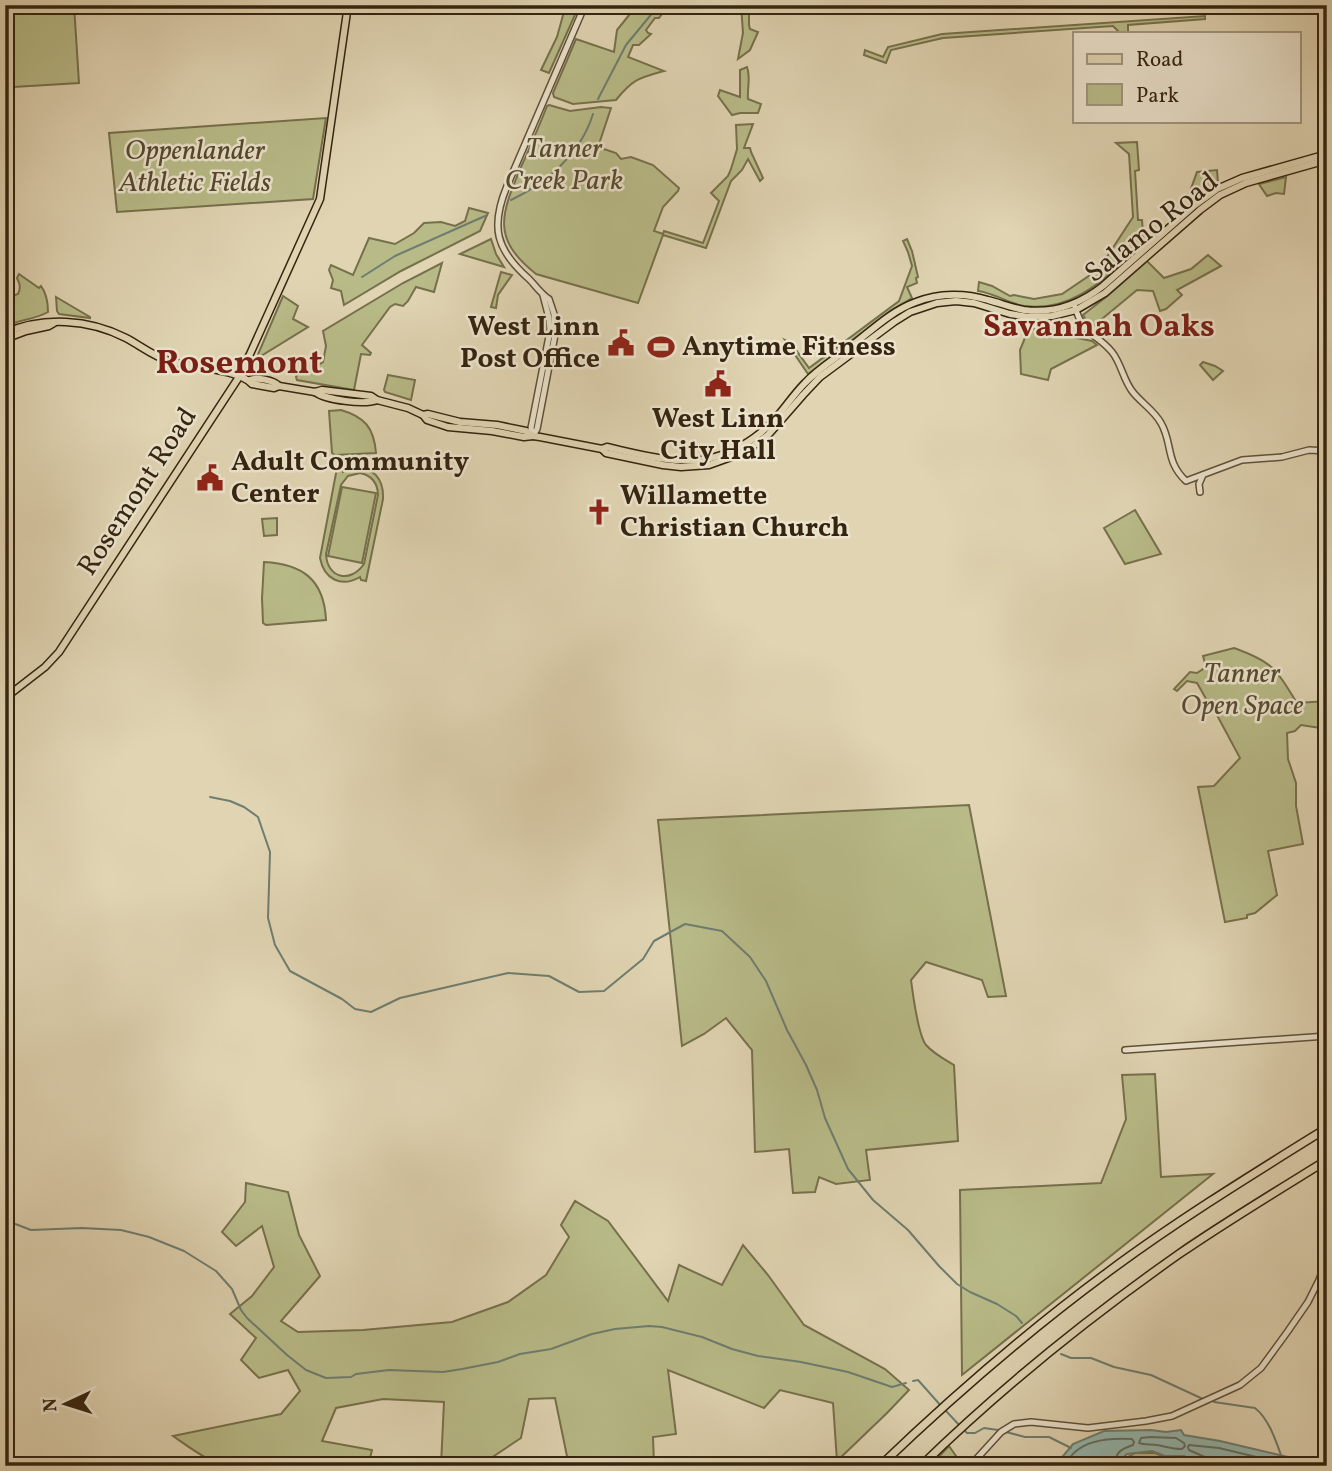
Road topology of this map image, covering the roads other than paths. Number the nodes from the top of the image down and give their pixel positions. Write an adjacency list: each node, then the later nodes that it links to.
1 (348, 5): 9 (main road, Rosemont Road)
2 (584, 5): 10 (street)
3 (1327, 154): 5 (main road, Salamo Road)
4 (1327, 160): 5 (main road, Salamo Road)
5 (1075, 307): 10 (main road, Salamo Road); 12 (street)
6 (54, 323): 7 (main road); 8 (main road); 9 (main road, Salamo Road)
7 (5, 333)
8 (5, 339)
9 (239, 377): 10 (main road, Salamo Road); 14 (main road, Rosemont Road)
10 (533, 436)
11 (1327, 451): 12 (street)
12 (1203, 475): 13 (street)
13 (1200, 492)
14 (5, 698)
15 (1327, 1036): 16 (street)
16 (1125, 1050)
17 (1327, 1128): 21 (highway)
18 (1327, 1160): 22 (highway)
19 (1327, 1259): 20 (street)
20 (971, 1465)
21 (880, 1466)
22 (921, 1466)

